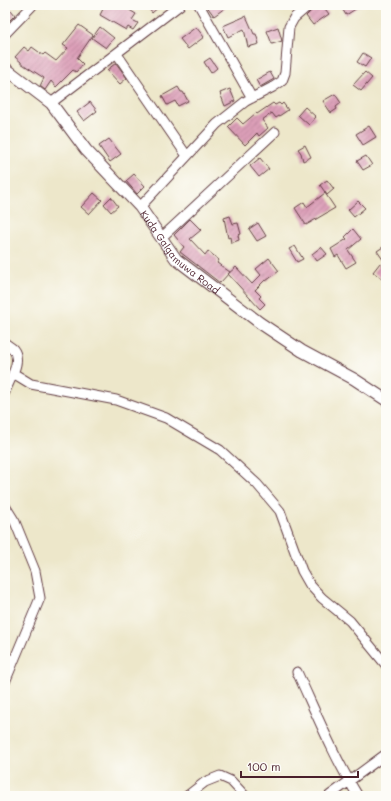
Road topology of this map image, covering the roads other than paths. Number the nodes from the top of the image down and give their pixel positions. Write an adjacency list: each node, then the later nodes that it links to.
1 (180, 5): 6 (street)
2 (199, 5): 8 (street)
3 (309, 5): 8 (street)
4 (32, 6): 5 (street)
5 (5, 34)
6 (117, 54): 9 (street); 11 (street)
7 (5, 68): 9 (street, Kuda Galgamuwa Road)
8 (252, 98): 11 (street)
9 (51, 103): 12 (street, Kuda Galgamuwa Road)
10 (275, 132): 13 (street)
11 (187, 156): 12 (street)
12 (140, 207): 13 (street, Kuda Galgamuwa Road)
13 (161, 238): 18 (street, Kuda Galgamuwa Road)
14 (5, 343): 15 (street)
15 (9, 352): 16 (street)
16 (13, 374): 17 (street); 20 (street)
17 (5, 392)
18 (386, 400)
19 (5, 506): 22 (street)
20 (386, 665)
21 (297, 672): 24 (street)
22 (5, 682)
23 (386, 754): 24 (street)
24 (349, 781): 27 (street); 28 (street)
25 (187, 796): 26 (street)
26 (245, 796)
27 (329, 796)
28 (358, 796)

